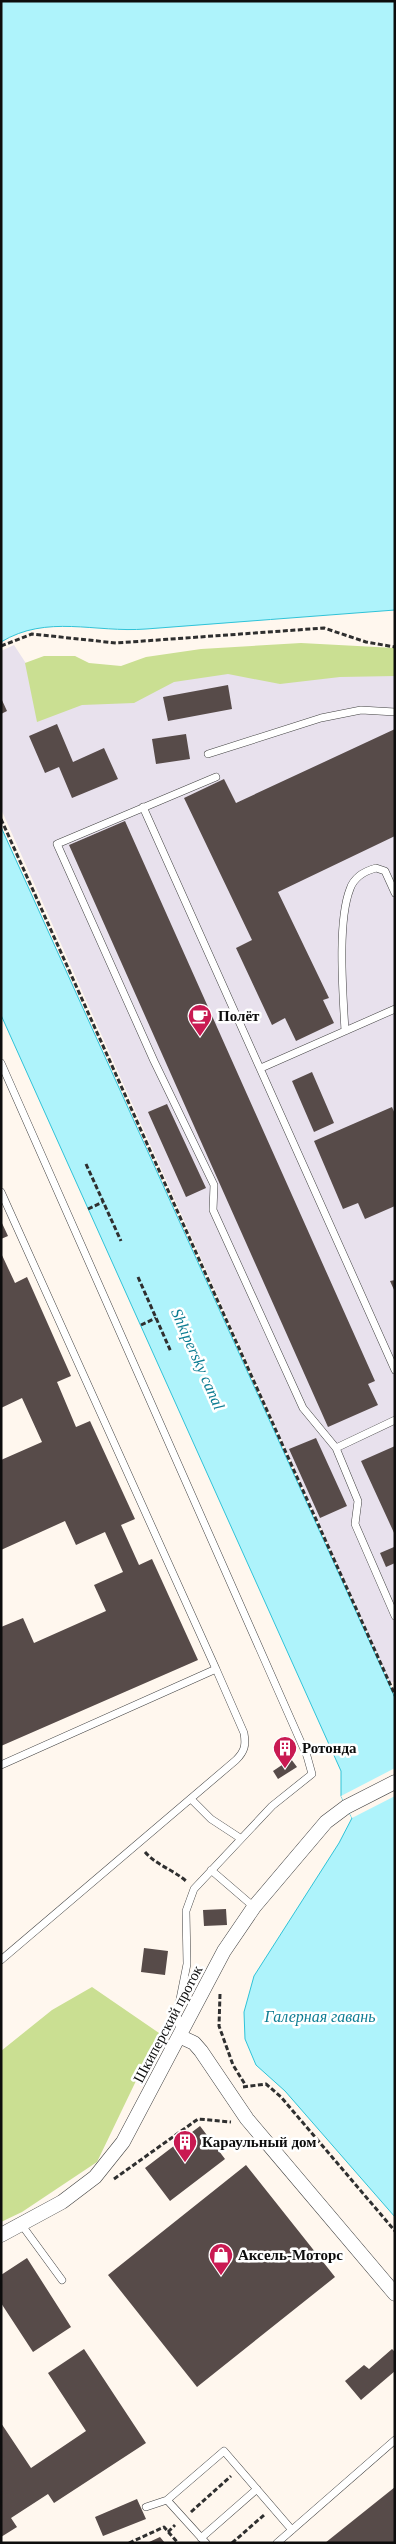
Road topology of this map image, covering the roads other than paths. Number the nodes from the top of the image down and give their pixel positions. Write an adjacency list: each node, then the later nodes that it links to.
1 (395, 712): 2 (lane)
2 (208, 754)
3 (216, 777): 4 (lane)
4 (143, 807): 9 (lane); 13 (lane)
5 (395, 893): 7 (lane)
6 (395, 1009): 7 (lane)
7 (345, 1031): 9 (lane)
8 (1, 1063): 19 (lane)
9 (261, 1068): 11 (lane)
10 (1, 1192): 15 (lane)
11 (395, 1370)
12 (395, 1420): 13 (lane)
13 (336, 1448): 14 (lane)
14 (395, 1616)
15 (216, 1669): 16 (lane); 18 (lane)
16 (1, 1765)
17 (395, 1782): 21 (street, Шкиперский проток)
18 (191, 1799): 19 (lane); 22 (lane)
19 (240, 1838): 20 (lane)
20 (211, 1870): 21 (lane); 23 (lane)
21 (254, 1907): 23 (street, Шкиперский проток)
22 (1, 1960)
23 (181, 2037): 24 (street, Шкиперский проток); 27 (street)
24 (21, 2224): 25 (street, Шкиперский проток); 26 (lane)
25 (1, 2235)
26 (62, 2280)
27 (395, 2294)
28 (395, 2440): 32 (lane)
29 (256, 2489): 30 (lane); 32 (lane); 33 (lane)
30 (168, 2500): 31 (lane); 33 (lane)
31 (146, 2508)
32 (292, 2530): 34 (lane)
33 (204, 2540)
34 (277, 2543)

